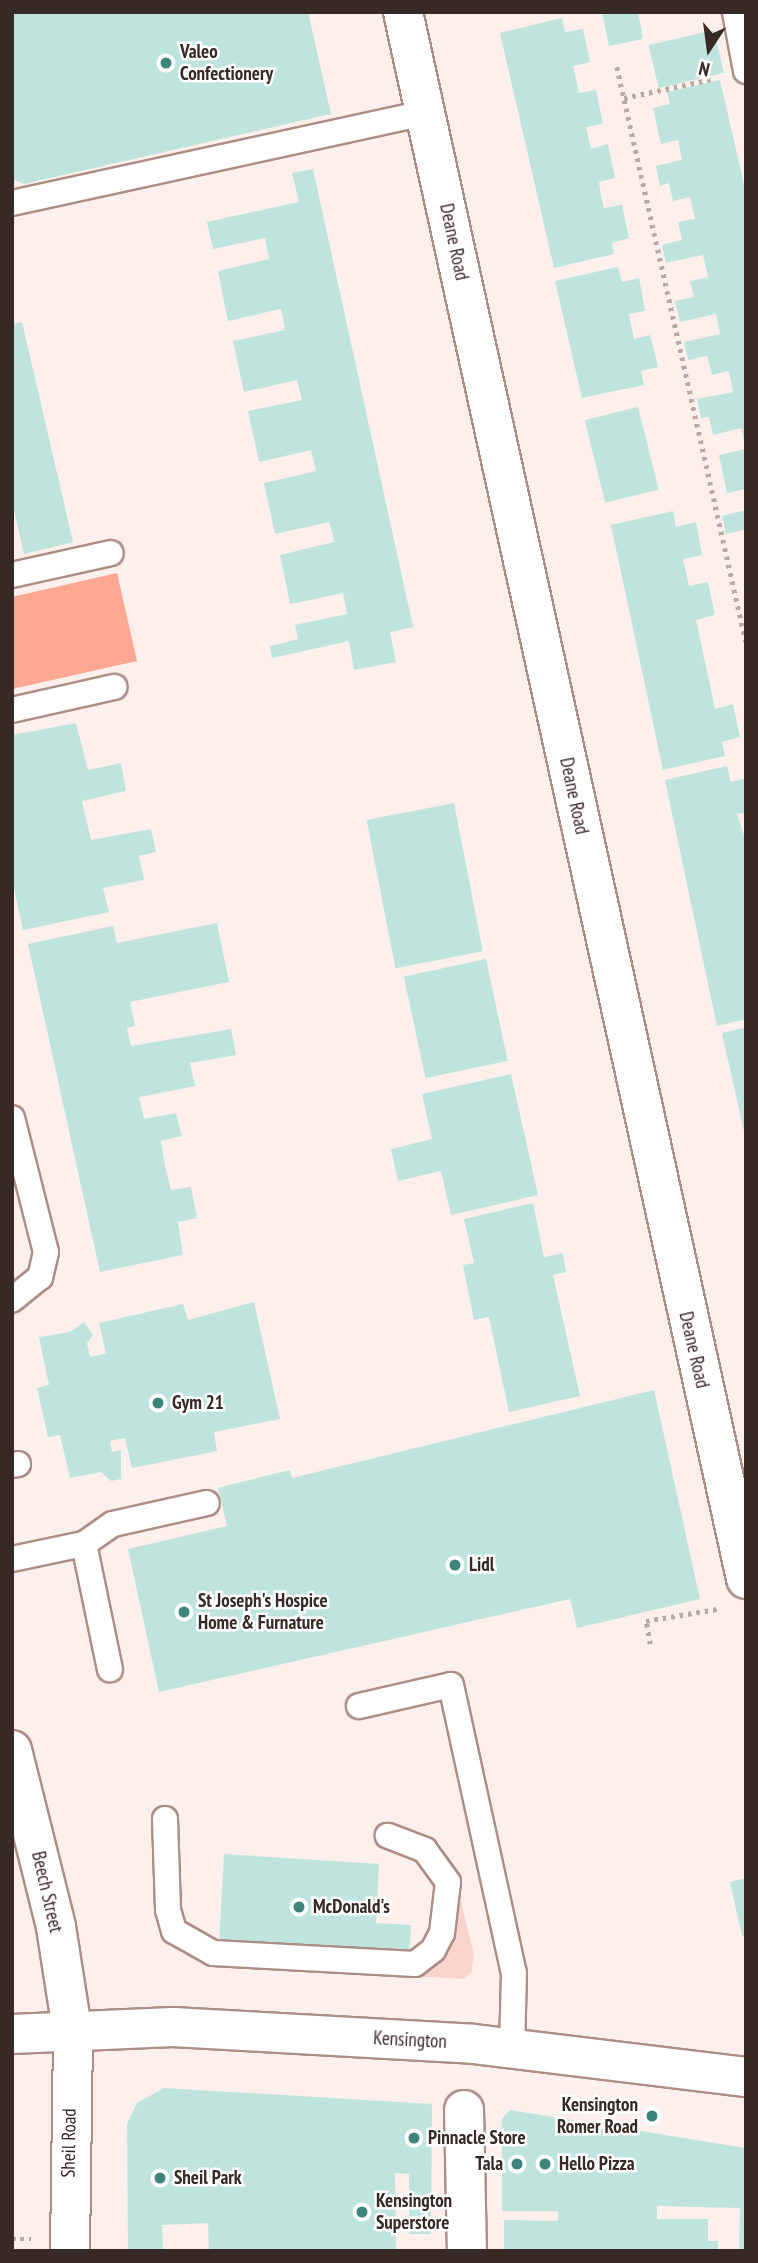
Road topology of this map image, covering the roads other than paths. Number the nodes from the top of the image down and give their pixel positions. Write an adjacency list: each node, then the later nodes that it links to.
1 (403, 12): 4 (street, Deane Road)
2 (735, 12): 3 (lane)
3 (746, 71)
4 (425, 113): 5 (lane); 15 (street, Deane Road)
5 (12, 203)
6 (111, 553): 7 (lane)
7 (12, 575)
8 (114, 687): 9 (lane)
9 (12, 710)
10 (12, 1118): 11 (lane)
11 (12, 1300)
12 (208, 1503): 13 (lane)
13 (84, 1545): 14 (lane); 16 (lane)
14 (12, 1559)
15 (746, 1579)
16 (110, 1669)
17 (359, 1706): 23 (lane)
18 (12, 1750): 22 (street, Beech Street)
19 (165, 1819): 20 (lane)
20 (388, 1836)
21 (12, 2035): 22 (street, Kensington)
22 (73, 2035): 23 (street, Kensington); 26 (street, Sheil Road)
23 (512, 2048): 24 (street, Kensington)
24 (746, 2077)
25 (464, 2110): 27 (street)
26 (70, 2251)
27 (467, 2251)

